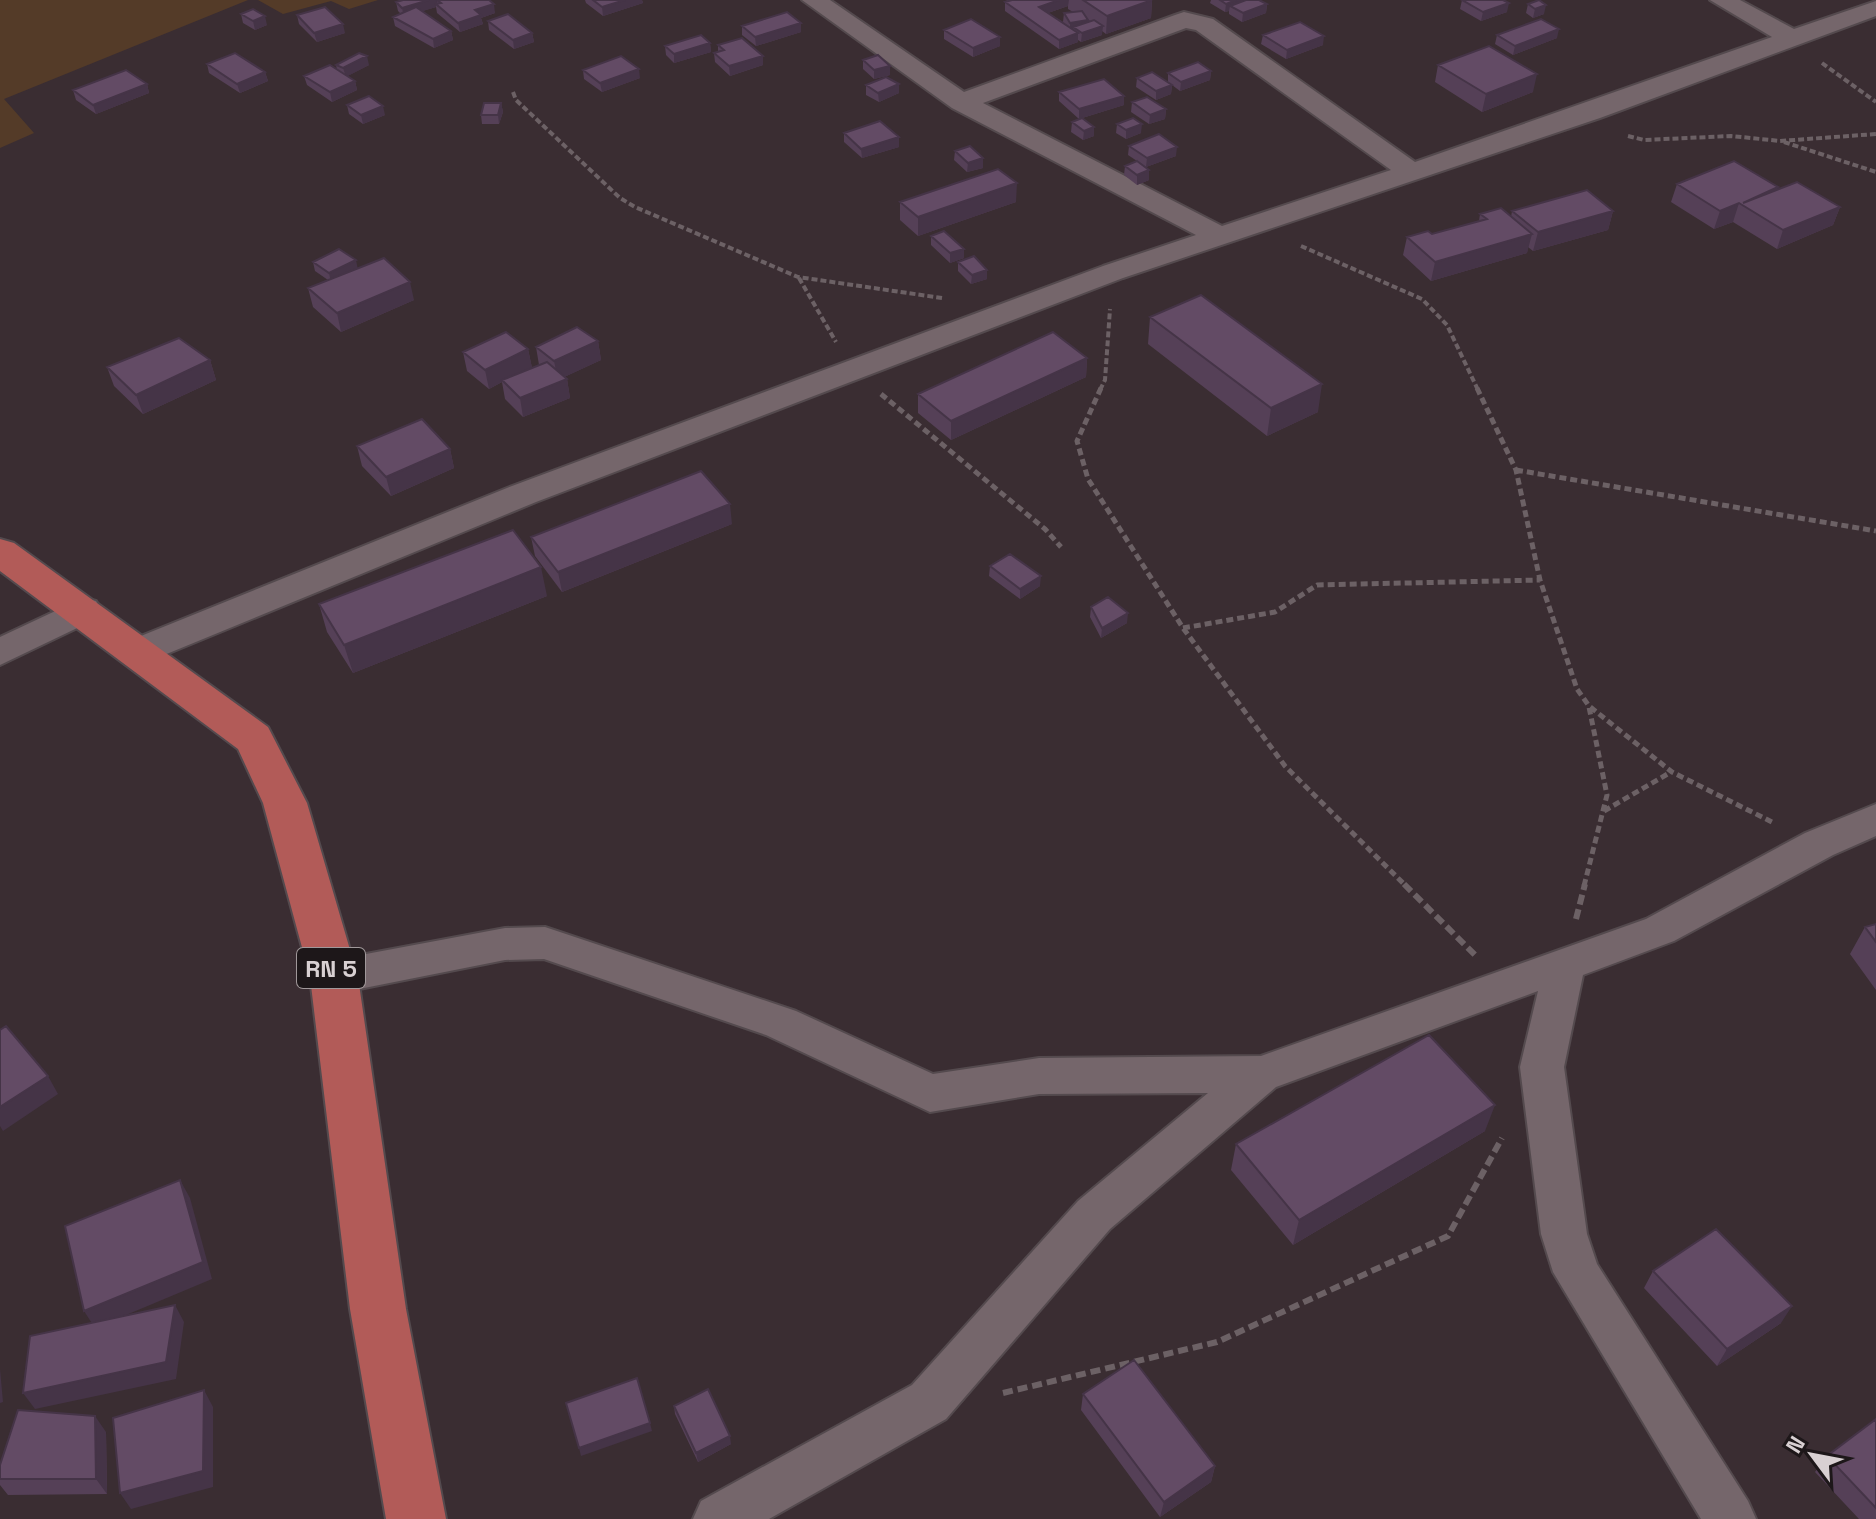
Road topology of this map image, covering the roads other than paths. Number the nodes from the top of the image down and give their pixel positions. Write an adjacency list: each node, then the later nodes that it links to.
1 (814, 0): 5 (street)
2 (1722, 0): 4 (street)
3 (1876, 8): 4 (street)
4 (1793, 39): 6 (street)
5 (961, 102): 6 (street); 7 (street)
6 (1412, 172): 7 (street)
7 (1220, 236): 10 (street)
8 (0, 552): 9 (main road, RN 5)
9 (83, 610): 10 (main road, RN 5); 11 (street)
10 (139, 651): 14 (main road, RN 5)
11 (0, 652)
12 (1876, 819): 13 (street)
13 (1564, 967): 15 (street); 18 (street)
14 (334, 977): 15 (street); 16 (main road, RN 5)
15 (1261, 1074): 17 (street)
16 (416, 1519)
17 (719, 1519)
18 (1730, 1519)

